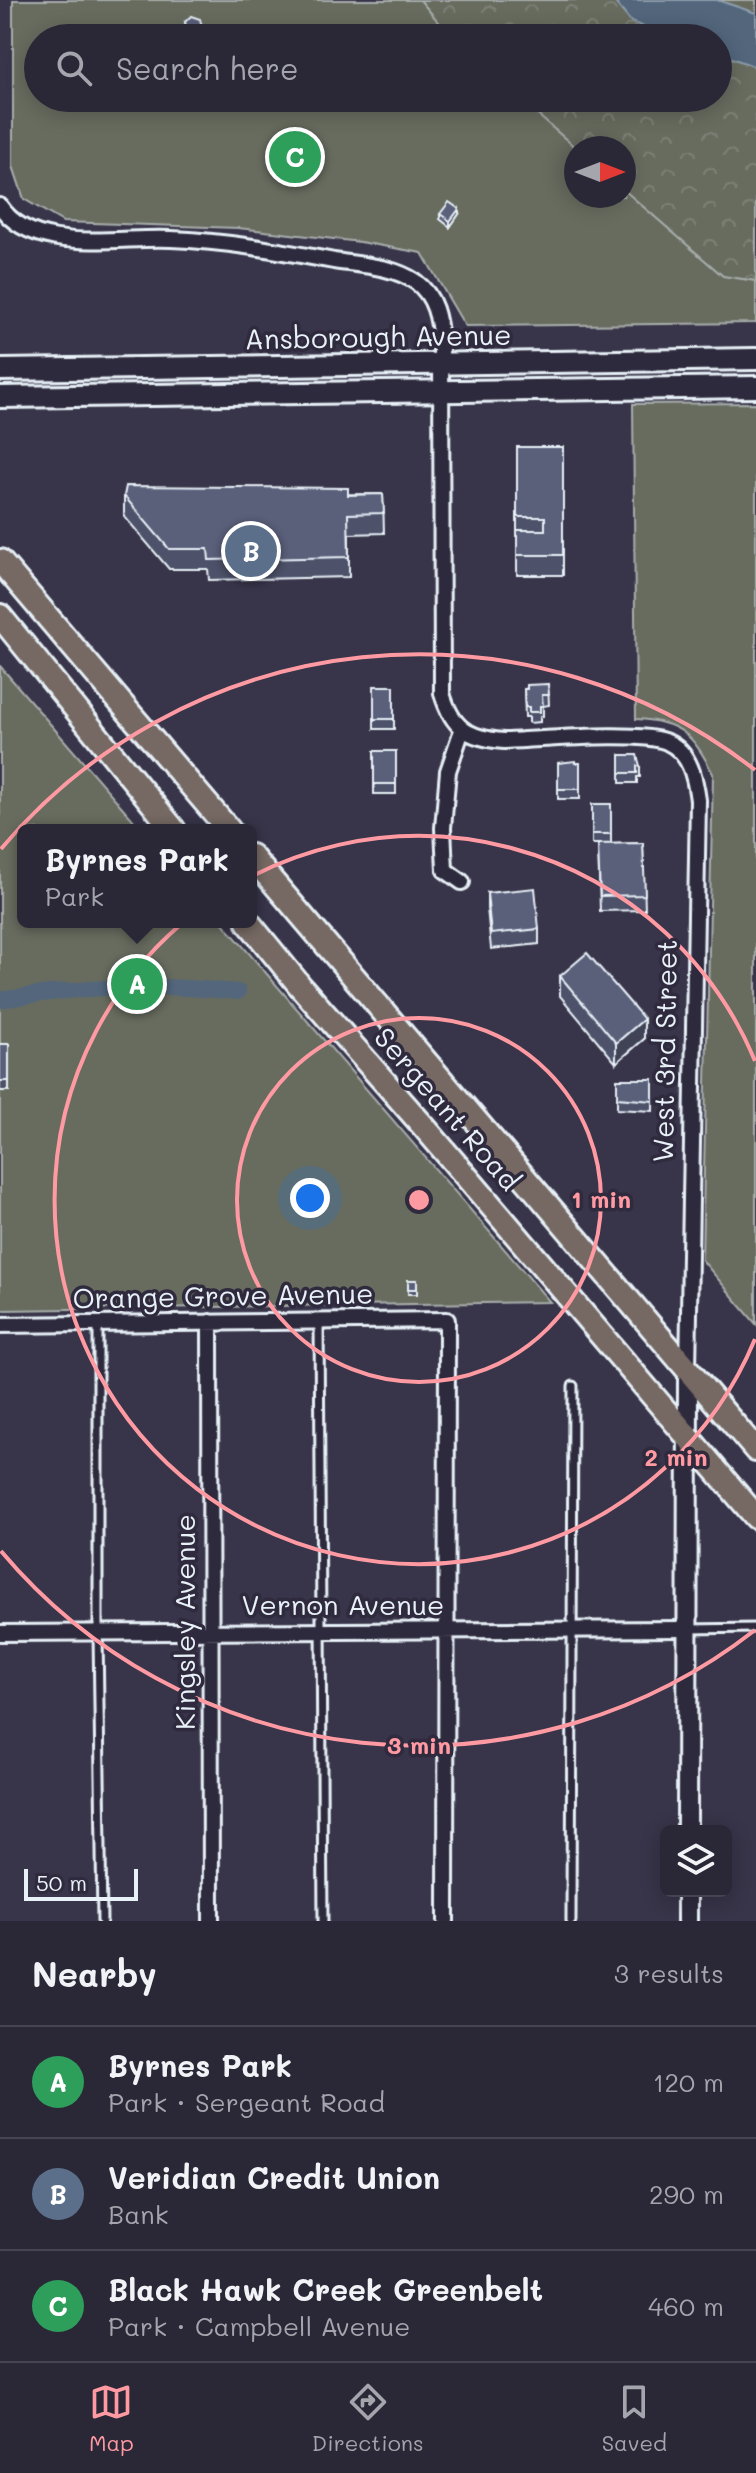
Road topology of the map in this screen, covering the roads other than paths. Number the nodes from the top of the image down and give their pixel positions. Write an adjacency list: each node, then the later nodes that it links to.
1 (0, 206): 3 (street)
2 (756, 359): 3 (main road, Ansborough Avenue)
3 (441, 364): 4 (main road, Ansborough Avenue); 6 (street)
4 (0, 370)
5 (756, 387): 6 (main road, Ansborough Avenue)
6 (441, 393): 7 (main road, Ansborough Avenue); 10 (street)
7 (0, 397)
8 (0, 561): 12 (main road)
9 (0, 616): 11 (main road)
10 (462, 730): 14 (street); 20 (street, West 3rd Street)
11 (169, 824)
12 (224, 824)
13 (257, 863): 20 (main road, Sergeant Road)
14 (462, 882)
15 (253, 928): 22 (main road, Sergeant Road)
16 (319, 1321): 17 (street, Orange Grove Avenue); 28 (lane); 29 (street, Orange Grove Avenue)
17 (210, 1322): 18 (street, Orange Grove Avenue); 30 (street, Kingsley Avenue)
18 (98, 1324): 19 (street, Orange Grove Avenue); 32 (lane)
19 (0, 1325)
20 (688, 1370): 22 (street, West 3rd Street); 23 (main road, Sergeant Road)
21 (573, 1386): 27 (lane)
22 (686, 1435): 24 (main road, Sergeant Road); 26 (street, West 3rd Street)
23 (756, 1450)
24 (756, 1517)
25 (756, 1628): 26 (lane)
26 (686, 1629): 27 (street, Vernon Avenue); 33 (street, West 3rd Street)
27 (571, 1630): 29 (street, Vernon Avenue); 39 (lane)
28 (322, 1631): 29 (street, Vernon Avenue); 30 (street, Vernon Avenue); 37 (lane)
29 (446, 1631): 38 (street)
30 (211, 1632): 32 (street, Vernon Avenue); 36 (street, Kingsley Avenue)
31 (0, 1633): 32 (street, Vernon Avenue)
32 (98, 1633): 35 (lane)
33 (687, 1825)
34 (687, 1897): 40 (street)
35 (102, 1921)
36 (211, 1921)
37 (323, 1921)
38 (446, 1921)
39 (571, 1921)
40 (687, 1921)

